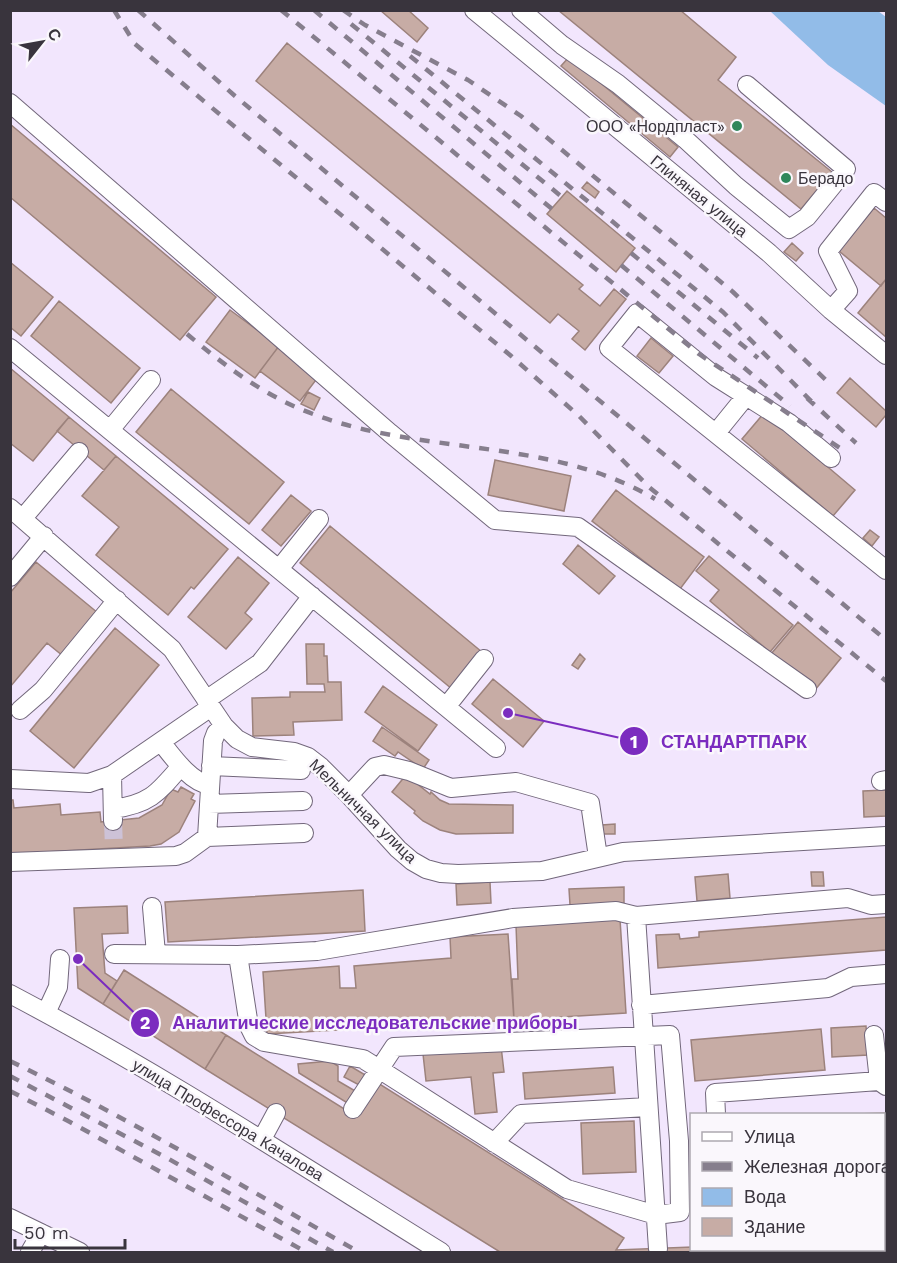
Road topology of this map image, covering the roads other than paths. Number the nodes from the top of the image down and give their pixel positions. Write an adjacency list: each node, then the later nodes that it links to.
1 (521, 10): 6 (street)
2 (480, 12): 7 (street, Глиняная улица)
3 (747, 85): 6 (street)
4 (10, 104): 26 (street)
5 (886, 202): 8 (street)
6 (789, 229): 7 (street)
7 (769, 253): 8 (street, Глиняная улица)
8 (831, 310): 10 (street, Глиняная улица)
9 (10, 348): 13 (street)
10 (886, 355)
11 (151, 380): 13 (street)
12 (746, 396): 14 (street); 14 (street); 16 (street)
13 (110, 430): 20 (street)
14 (716, 433): 21 (street)
15 (79, 452): 17 (street)
16 (831, 458)
17 (15, 516): 19 (street, Мельничная улица)
18 (319, 519): 20 (street)
19 (44, 536): 22 (street); 24 (street, Мельничная улица)
20 (279, 569): 23 (street)
21 (886, 570)
22 (10, 577)
23 (312, 596): 27 (street); 28 (street)
24 (117, 600): 27 (street, Мельничная улица); 29 (street)
25 (484, 659): 28 (street)
26 (807, 689)
27 (208, 704): 30 (street, Мельничная улица); 31 (street)
28 (446, 706): 32 (street)
29 (20, 710)
30 (224, 726): 34 (street); 39 (street, Мельничная улица)
31 (161, 742): 33 (street); 36 (street)
32 (496, 748)
33 (181, 766): 36 (street); 38 (street)
34 (211, 766): 35 (street); 38 (street)
35 (301, 770)
36 (112, 775): 37 (street)
37 (10, 779)
38 (210, 785): 41 (street)
39 (349, 795): 45 (street, Мельничная улица); 45 (street)
40 (303, 801): 41 (street)
41 (209, 804): 44 (street)
42 (304, 833): 44 (street)
43 (886, 836): 45 (street, Мельничная улица)
44 (207, 837): 46 (street)
45 (598, 857)
46 (10, 862)
47 (886, 904): 49 (street)
48 (152, 907): 51 (street)
49 (636, 916): 52 (street); 56 (street)
50 (114, 954): 51 (street)
51 (156, 954): 52 (street)
52 (238, 955): 60 (street)
53 (60, 959): 57 (street)
54 (886, 974): 56 (street)
55 (10, 994): 57 (street, улица Профессора Качалова)
56 (641, 1005): 59 (street)
57 (46, 1013): 66 (street, улица Профессора Качалова)
58 (874, 1035): 61 (street)
59 (643, 1037): 60 (street); 62 (street); 68 (street)
60 (379, 1069): 63 (street); 67 (street)
61 (883, 1083): 65 (street)
62 (648, 1107): 67 (street); 68 (street)
63 (353, 1109)
64 (276, 1113): 66 (street)
65 (716, 1113)
66 (262, 1139): 74 (street, улица Профессора Качалова)
67 (494, 1143): 68 (street)
68 (656, 1215): 71 (street)
69 (10, 1218): 70 (street)
70 (41, 1233): 72 (street); 73 (street)
71 (658, 1249)
72 (30, 1252)
73 (80, 1252)
74 (441, 1252)

